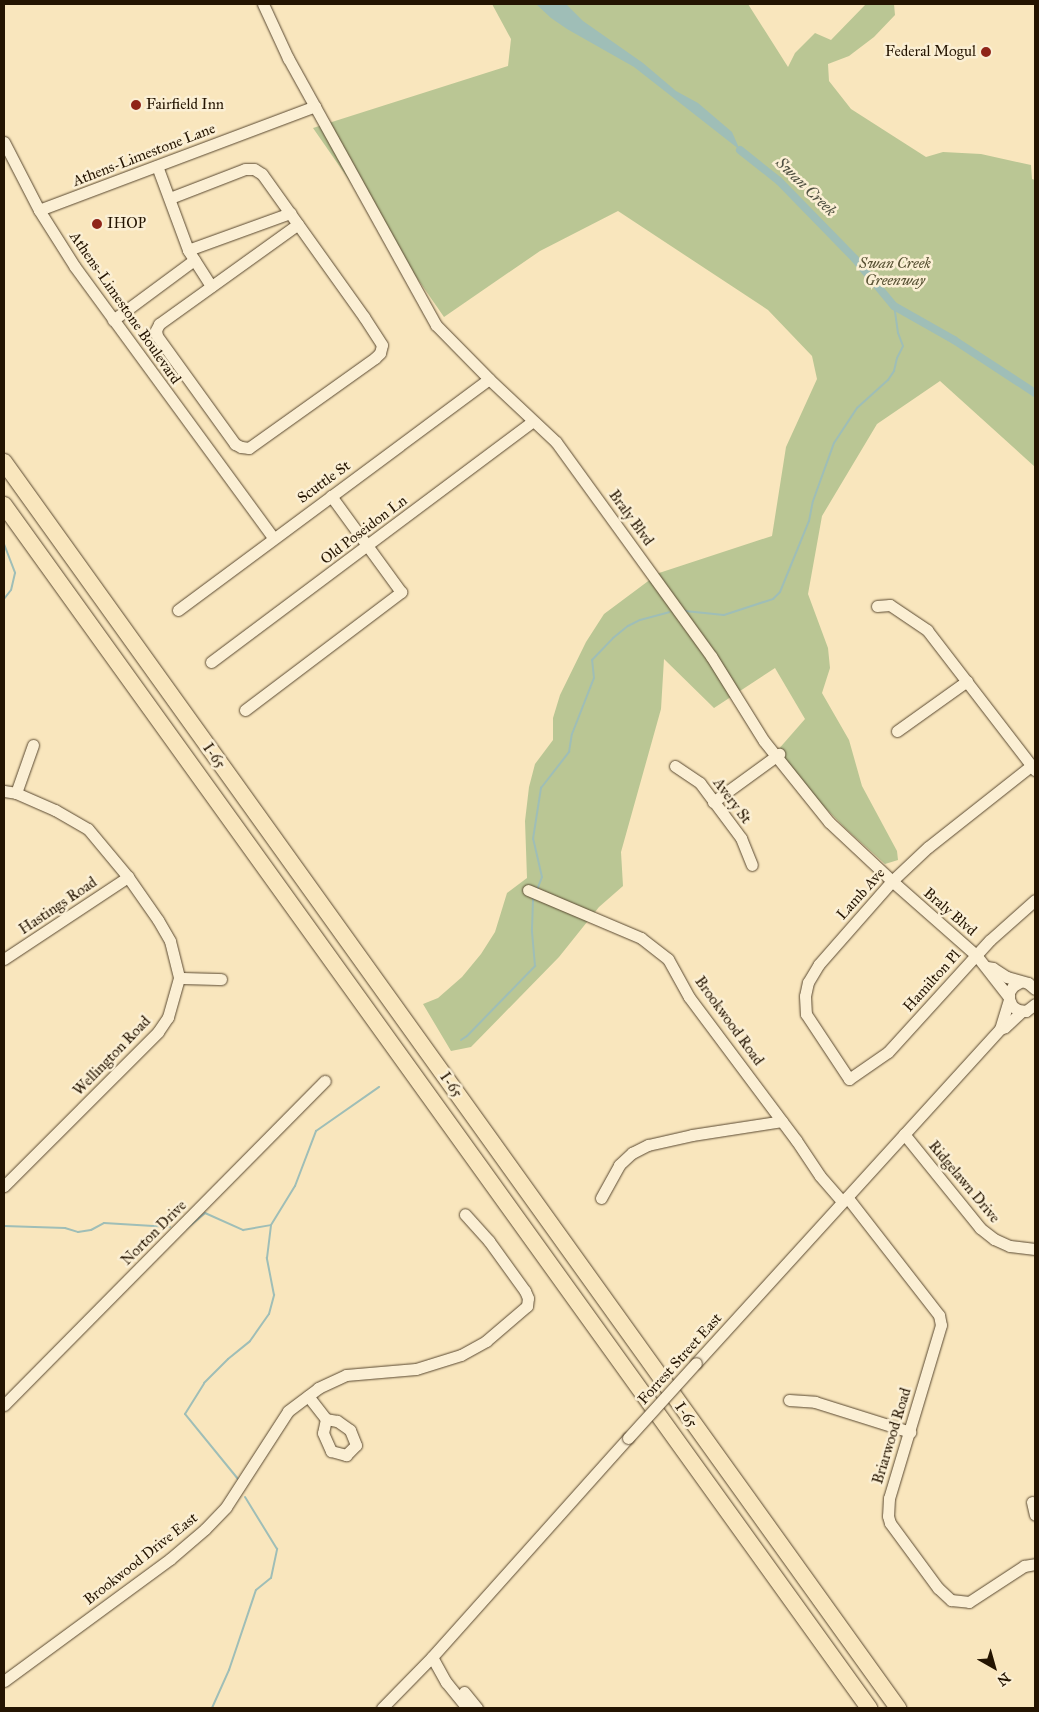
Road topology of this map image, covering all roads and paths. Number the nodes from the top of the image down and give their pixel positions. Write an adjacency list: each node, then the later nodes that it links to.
1 (263, 4): 2 (street, Braly Blvd)
2 (315, 106): 4 (street, Athens-Limestone Lane); 13 (street, Braly Blvd)
3 (4, 142): 6 (street, Athens-Limestone Boulevard)
4 (157, 166): 5 (street); 6 (street, Athens-Limestone Lane)
5 (170, 198): 7 (street); 9 (street)
6 (39, 210): 12 (street, Athens-Limestone Boulevard)
7 (290, 213): 8 (street); 9 (street)
8 (298, 224): 11 (street); 11 (street)
9 (188, 250): 10 (street)
10 (194, 260): 11 (street); 12 (street)
11 (211, 286)
12 (114, 320): 18 (street, Athens-Limestone Boulevard)
13 (489, 379): 14 (street, Braly Blvd); 16 (street, Scuttle St)
14 (533, 421): 19 (street, Old Poseidon Ln); 27 (street, Braly Blvd)
15 (4, 462): 71 (highway, I-65)
16 (331, 496): 18 (street, Scuttle St); 19 (street)
17 (4, 505): 70 (highway)
18 (273, 538): 21 (street, Scuttle St)
19 (368, 546): 22 (street, Old Poseidon Ln); 24 (street)
20 (877, 606): 23 (street)
21 (178, 610)
22 (211, 662)
23 (967, 681): 25 (street); 29 (street)
24 (245, 710)
25 (897, 731)
26 (33, 745): 31 (street)
27 (777, 755): 32 (street); 35 (street, Braly Blvd)
28 (675, 766): 32 (street, Avery St)
29 (1033, 768): 35 (street, Lamb Ave)
30 (4, 791): 31 (street)
31 (16, 792): 34 (street)
32 (713, 802): 33 (street, Avery St)
33 (752, 865)
34 (128, 877): 39 (street, Hastings Road); 41 (street)
35 (892, 881): 38 (street, Braly Blvd); 47 (street, Lamb Ave)
36 (528, 890): 49 (street, Brookwood Road)
37 (1035, 900): 38 (street, Hamilton Pl)
38 (976, 955): 40 (street, Braly Blvd); 47 (street, Hamilton Pl)
39 (4, 959)
40 (987, 966): 43 (street); 44 (street)
41 (180, 978): 42 (street); 51 (street, Wellington Road)
42 (221, 979)
43 (1029, 983): 44 (street)
44 (1009, 998): 45 (street); 46 (street, Forrest Street East)
45 (1031, 1008): 46 (street, Forrest Street East)
46 (1000, 1029): 50 (street, Forrest Street East)
47 (849, 1079)
48 (325, 1081): 58 (street, Norton Drive)
49 (782, 1121): 52 (street); 53 (street, Brookwood Road)
50 (904, 1134): 53 (street, Forrest Street East); 55 (street, Ridgelawn Drive)
51 (4, 1186)
52 (601, 1198)
53 (845, 1199): 60 (street, Briarwood Road); 64 (street, Forrest Street East, bridge)
54 (465, 1214): 56 (street, Brookwood Drive East)
55 (1035, 1249)
56 (308, 1396): 59 (street); 66 (street, Brookwood Drive East)
57 (789, 1400): 60 (street)
58 (4, 1405)
59 (326, 1419)
60 (910, 1432): 63 (street, Briarwood Road)
61 (1032, 1502): 62 (street)
62 (1035, 1515)
63 (1035, 1564)
64 (432, 1657): 65 (street); 67 (street, Forrest Street East)
65 (442, 1671): 68 (street); 69 (street)
66 (4, 1681)
67 (382, 1708)
68 (467, 1708)
69 (477, 1708)
70 (869, 1708)
71 (898, 1708)

